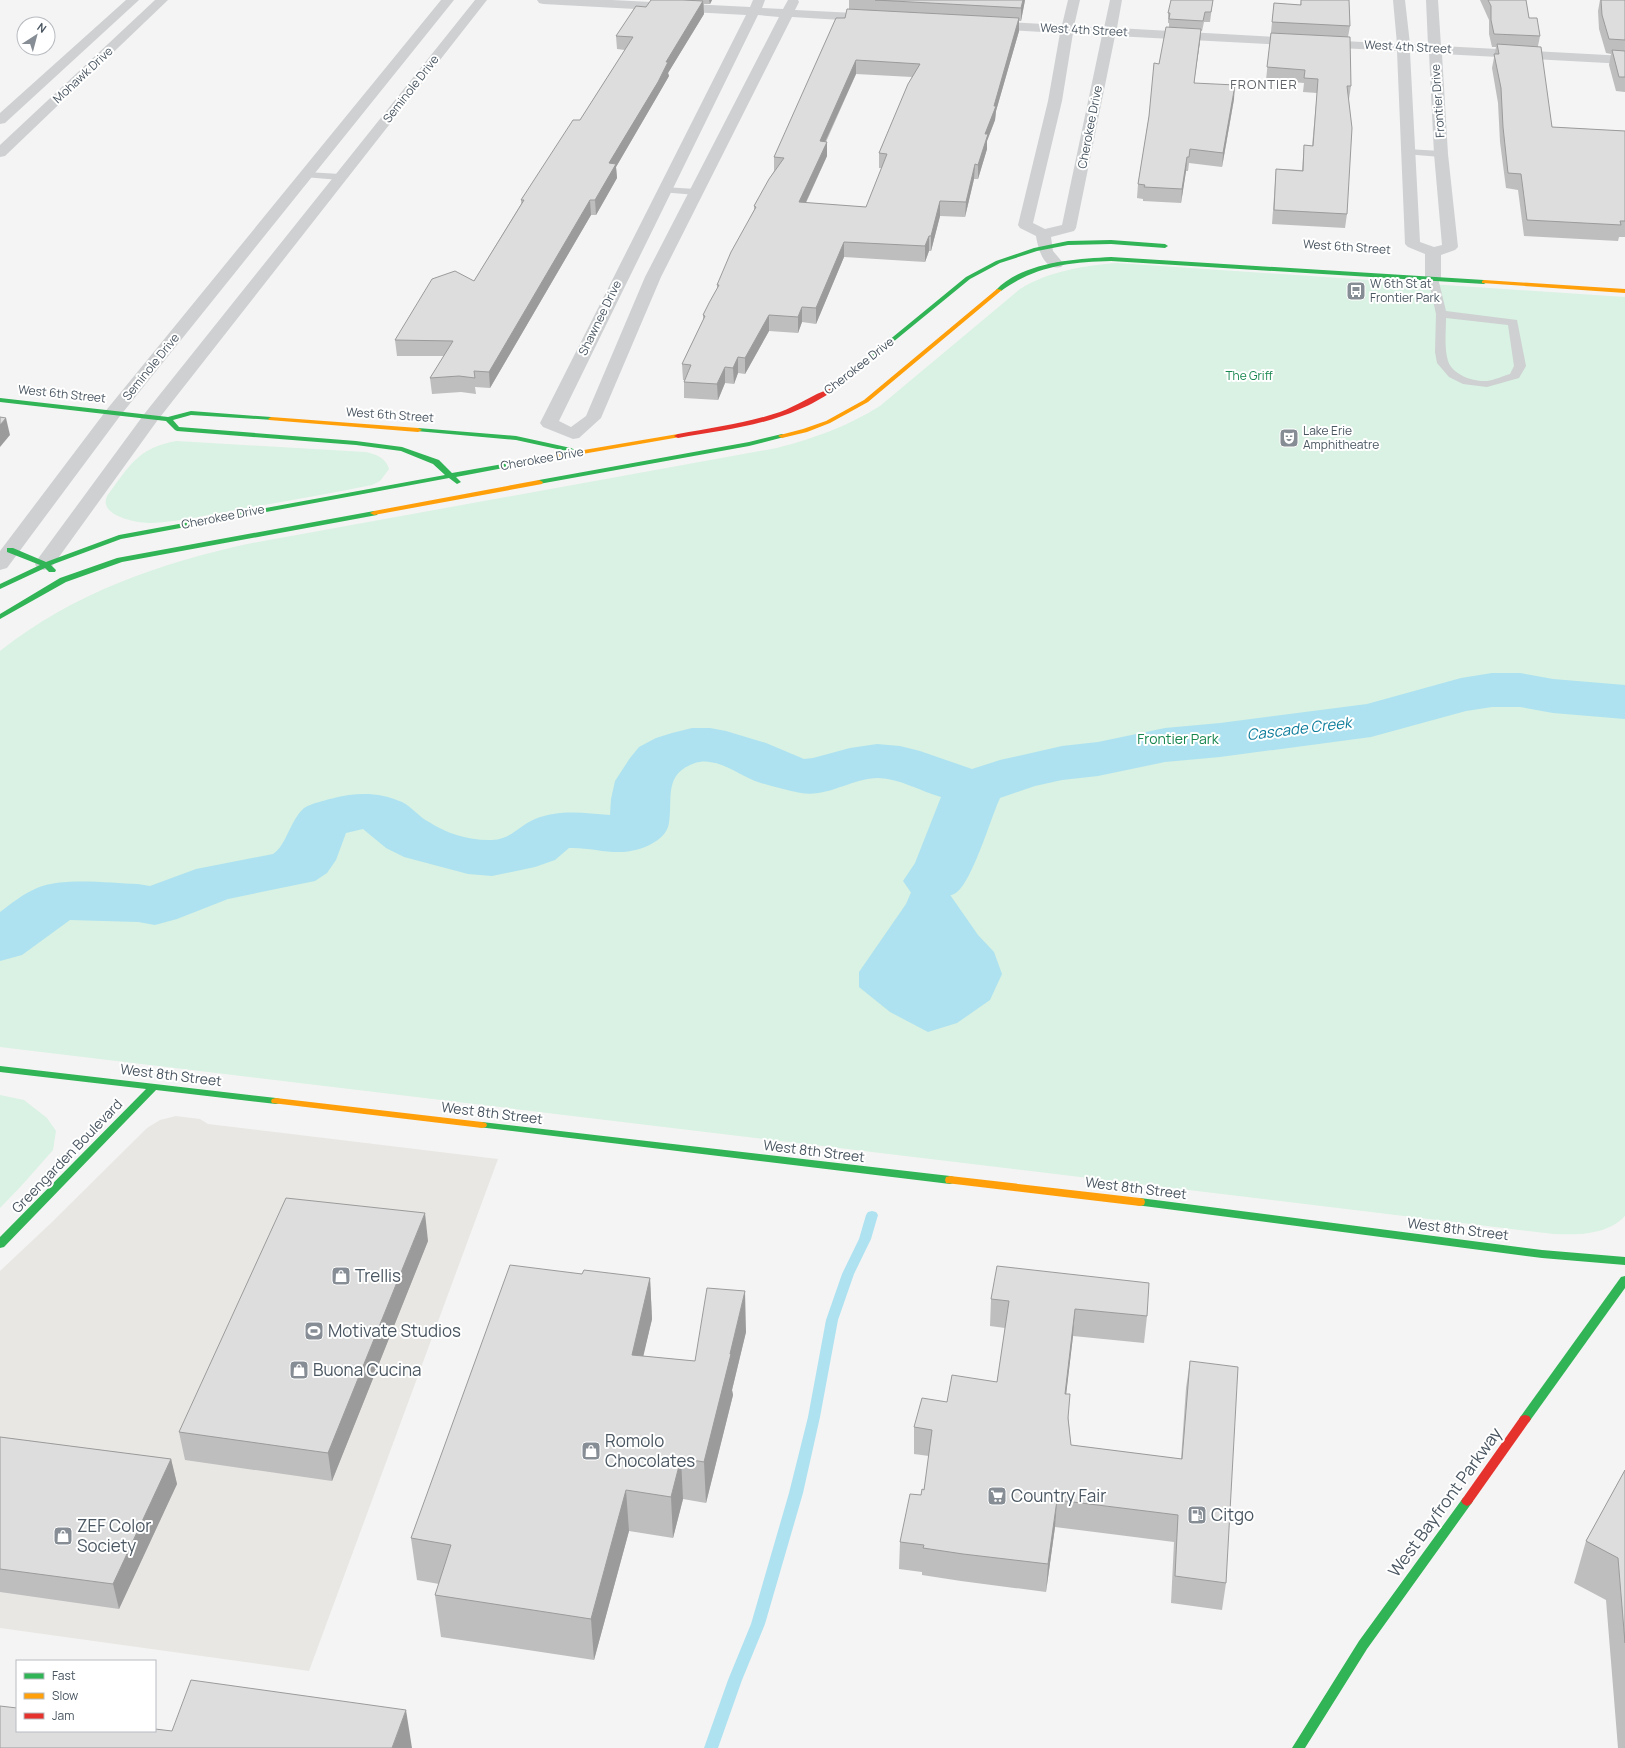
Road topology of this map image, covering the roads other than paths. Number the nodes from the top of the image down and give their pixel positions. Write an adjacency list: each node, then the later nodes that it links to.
1 (133, 0): 20 (street, Mohawk Drive)
2 (162, 0): 21 (street, Mohawk Drive)
3 (448, 0): 24 (street, Seminole Drive)
4 (481, 0): 25 (street, Seminole Drive)
5 (543, 0): 11 (street)
6 (794, 0): 12 (street)
7 (1074, 0): 15 (street)
8 (1116, 0): 16 (street, Cherokee Drive)
9 (1399, 0): 17 (street)
10 (1432, 0): 18 (street, Frontier Drive)
11 (756, 6): 12 (street); 26 (street, Shawnee Drive)
12 (787, 14): 13 (street); 27 (street)
13 (886, 19)
14 (980, 24): 15 (street, West 4th Street)
15 (1067, 29): 16 (street, West 4th Street); 28 (street)
16 (1109, 31): 17 (street, West 4th Street); 28 (street, Cherokee Drive)
17 (1403, 47): 18 (street, West 4th Street); 22 (street)
18 (1435, 49): 19 (street, West 4th Street); 23 (street, Frontier Drive)
19 (1625, 60)
20 (0, 120)
21 (1, 150)
22 (1407, 152): 23 (lane, Frontier Drive); 31 (street)
23 (1442, 154): 31 (street, Frontier Drive)
24 (307, 175): 25 (lane); 35 (street, Seminole Drive)
25 (340, 177): 36 (street, Seminole Drive)
26 (664, 190): 27 (lane); 38 (street, Shawnee Drive)
27 (696, 192): 38 (street)
28 (1044, 241): 29 (main road, Cherokee Drive); 30 (street); 39 (main road, Cherokee Drive)
29 (1172, 246)
30 (1064, 262): 31 (main road, West 6th Street); 40 (main road, Cherokee Drive)
31 (1433, 265): 32 (main road, West 6th Street); 33 (lane)
32 (1625, 291)
33 (1441, 314): 33 (lane)
34 (0, 400): 35 (main road, West 6th Street)
35 (114, 412): 36 (main road, West 6th Street); 43 (street, Seminole Drive)
36 (151, 417): 37 (main road, West 6th Street); 45 (street, Seminole Drive)
37 (168, 419): 39 (main road, West 6th Street); 41 (main road, West 6th Street)
38 (573, 434): 39 (street)
39 (580, 452): 40 (main road, West 6th Street); 41 (main road, Cherokee Drive)
40 (604, 470): 42 (main road, Cherokee Drive)
41 (451, 475): 42 (main road, West 6th Street); 45 (main road, Cherokee Drive)
42 (468, 495): 46 (main road, Cherokee Drive)
43 (10, 550): 44 (street, Seminole Drive); 45 (main road)
44 (0, 564)
45 (44, 564): 46 (main road); 47 (main road, Cherokee Drive)
46 (63, 580): 48 (main road, Cherokee Drive)
47 (0, 587)
48 (0, 617)
49 (0, 1069): 50 (main road, West 8th Street)
50 (154, 1087): 51 (main road, Greengarden Boulevard); 52 (main road, West 8th Street)
51 (0, 1244)
52 (1625, 1261)
53 (1625, 1280): 54 (main road, West Bayfront Parkway)
54 (1298, 1748)

